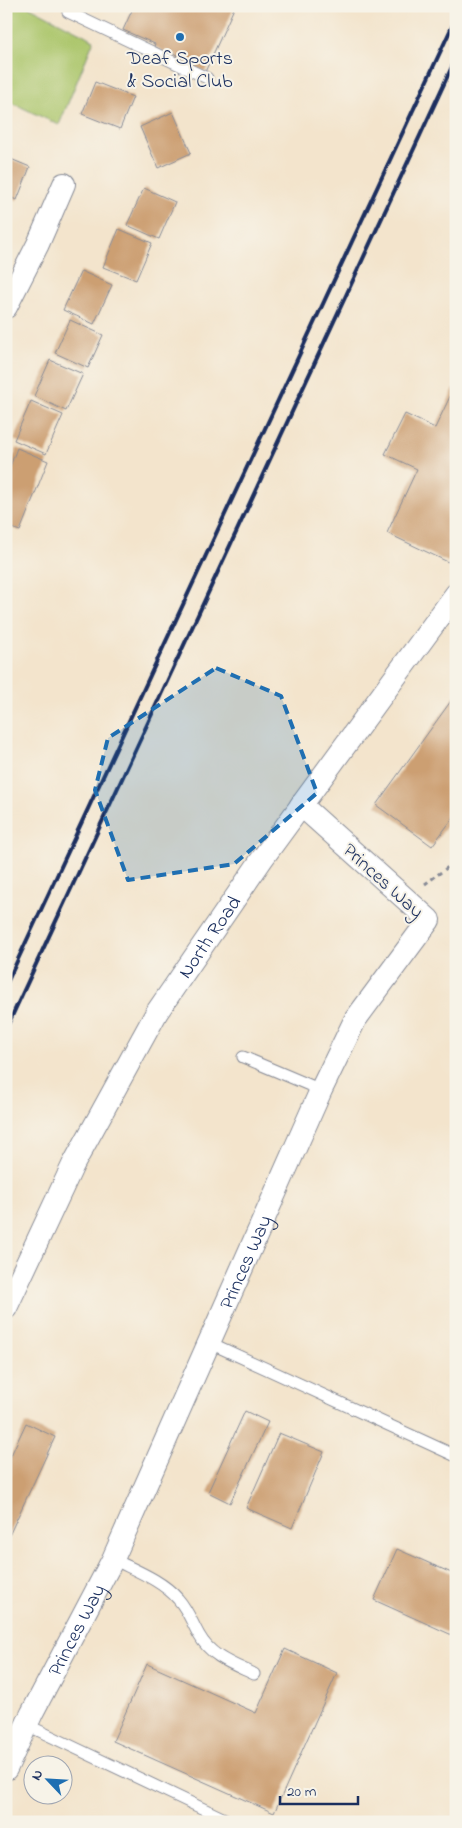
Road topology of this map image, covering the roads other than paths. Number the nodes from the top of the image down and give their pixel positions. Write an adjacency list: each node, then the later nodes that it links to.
1 (70, 6): 2 (lane)
2 (207, 78)
3 (64, 184): 4 (street)
4 (6, 308)
5 (456, 594): 6 (street, North Road)
6 (301, 805): 8 (street, Princes Way); 9 (street, North Road)
7 (244, 1057): 8 (lane)
8 (321, 1090): 10 (street, Princes Way)
9 (6, 1308)
10 (208, 1342): 11 (lane); 12 (street, Princes Way)
11 (456, 1456)
12 (113, 1559): 13 (lane); 14 (street, Princes Way)
13 (254, 1674)
14 (27, 1725): 15 (street, Princes Way); 16 (lane)
15 (6, 1769)
16 (231, 1822)

